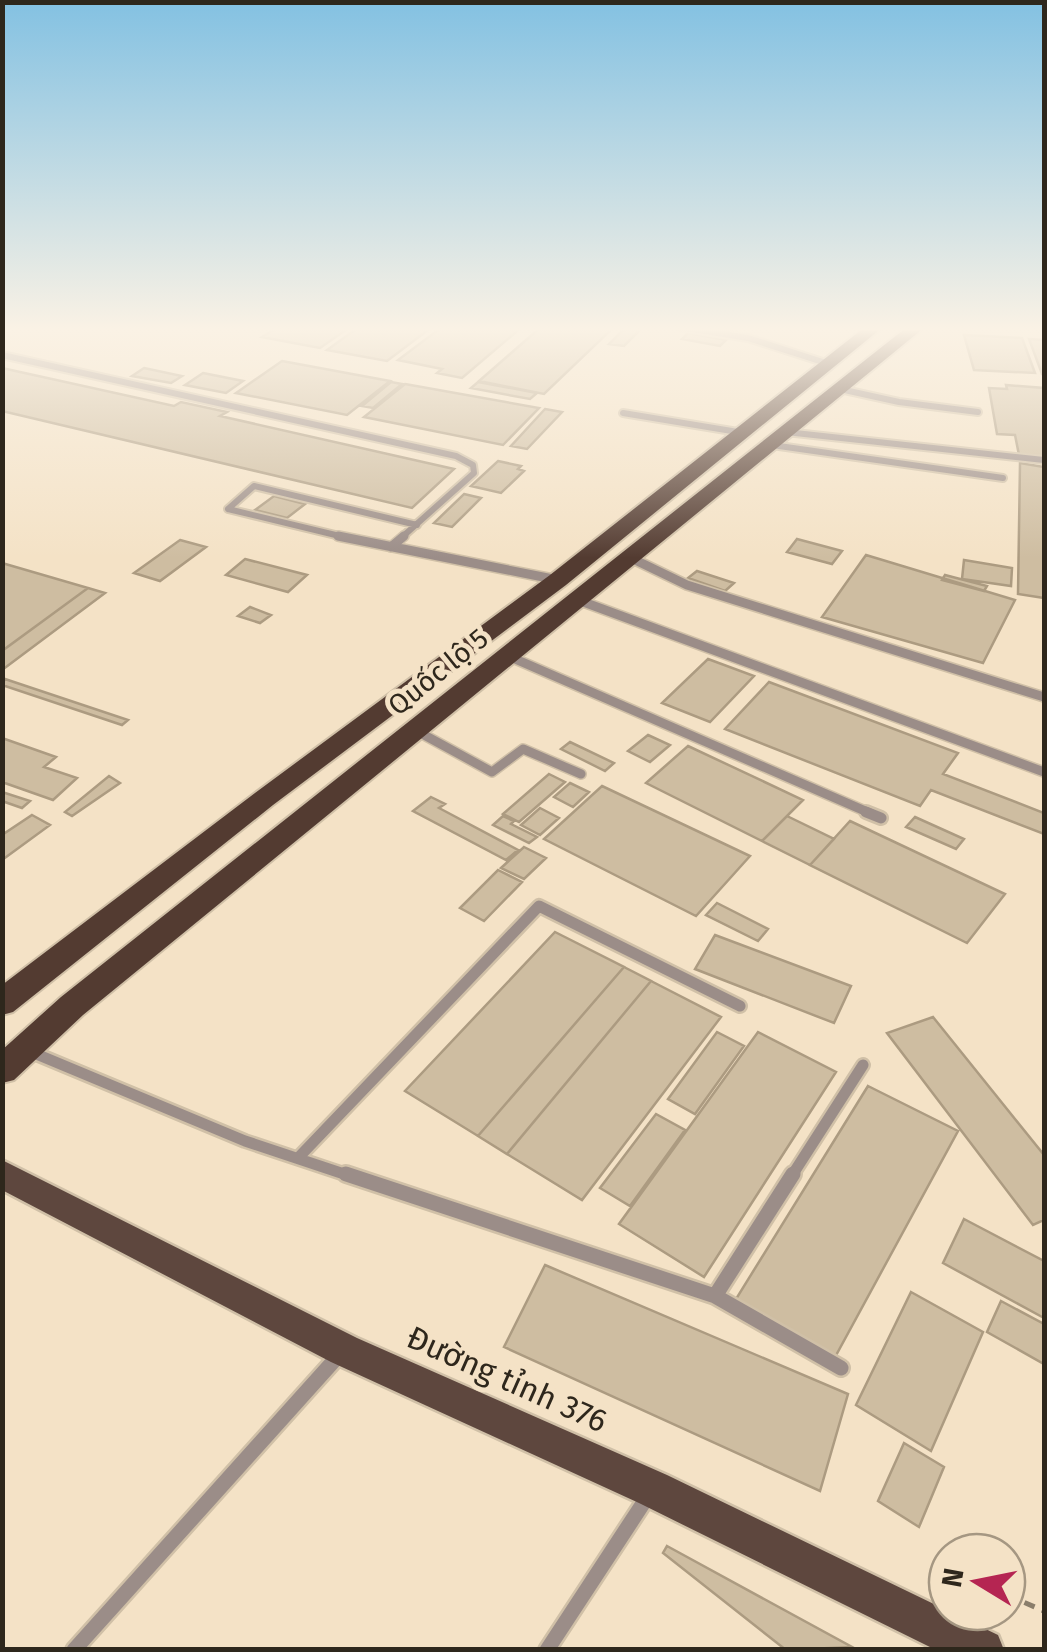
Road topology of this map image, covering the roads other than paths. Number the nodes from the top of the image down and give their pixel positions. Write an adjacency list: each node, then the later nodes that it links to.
1 (223, 404): 11 (lane)
2 (780, 404): 7 (highway, Quốc lộ 5)
3 (822, 404): 8 (highway, Quốc lộ 5)
4 (915, 404): 5 (lane)
5 (978, 412)
6 (622, 413): 7 (lane)
7 (745, 433): 14 (highway, Quốc lộ 5)
8 (780, 439): 9 (lane); 10 (lane); 13 (highway, Quốc lộ 5)
9 (1044, 460)
10 (1003, 478)
11 (417, 524): 12 (lane); 12 (lane)
12 (391, 546): 14 (lane)
13 (631, 558): 15 (highway, Quốc lộ 5); 17 (lane)
14 (558, 580): 22 (highway, Quốc lộ 5)
15 (578, 600): 16 (highway, Quốc lộ 5); 19 (lane)
16 (506, 655): 18 (highway, Quốc lộ 5); 21 (lane)
17 (1044, 697)
18 (414, 729): 20 (lane); 24 (highway, Quốc lộ 5)
19 (1044, 772)
20 (581, 774)
21 (881, 818)
22 (2, 1003)
23 (740, 1006): 27 (lane)
24 (26, 1050): 26 (highway, Quốc lộ 5); 27 (lane)
25 (863, 1066): 29 (lane)
26 (2, 1070)
27 (298, 1158): 29 (lane)
28 (2, 1174): 30 (main road, Đường tỉnh 376)
29 (715, 1296): 31 (lane)
30 (344, 1350): 32 (main road, Đường tỉnh 376); 33 (lane)
31 (841, 1368)
32 (653, 1489): 34 (lane); 35 (main road, Đường tỉnh 376)
33 (74, 1650)
34 (547, 1650)
35 (983, 1650)

